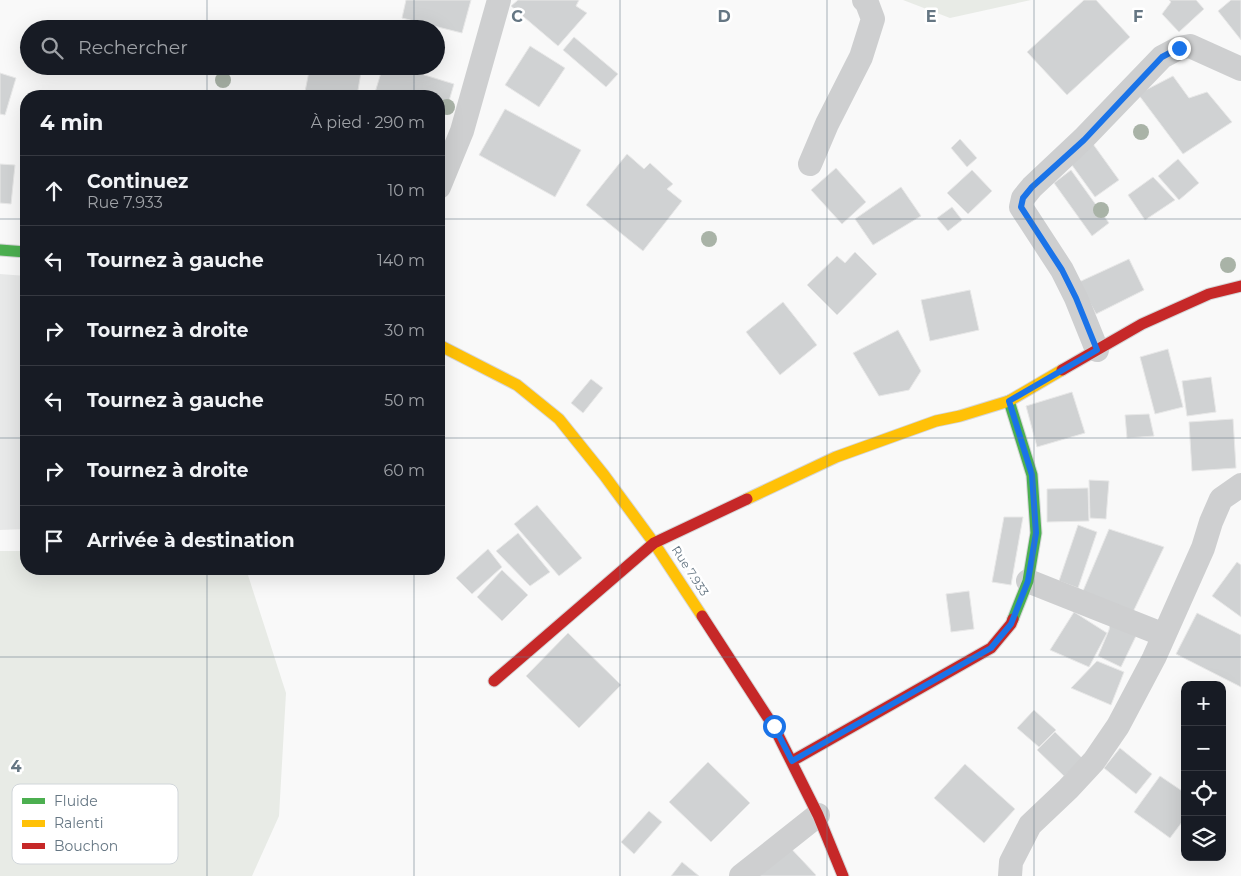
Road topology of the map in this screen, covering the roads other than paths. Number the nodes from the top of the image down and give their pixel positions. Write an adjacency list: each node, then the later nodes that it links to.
1 (499, 0): 5 (street)
2 (864, 0): 4 (street)
3 (1241, 69): 10 (street)
4 (810, 164)
5 (445, 172)
6 (0, 250): 7 (street)
7 (20, 252)
8 (1241, 286): 10 (street)
9 (445, 348): 13 (street, Rue 7.933)
10 (1097, 350): 11 (street)
11 (1009, 401): 13 (street); 14 (street)
12 (1241, 485): 15 (street)
13 (654, 543): 16 (street); 17 (street, Rue 7.933)
14 (1028, 581): 15 (street); 17 (street)
15 (1164, 635): 21 (street)
16 (494, 681)
17 (792, 761): 18 (street, Rue 7.933)
18 (818, 815): 19 (street); 20 (street, Rue 7.933)
19 (741, 876)
20 (843, 876)
21 (1010, 876)

